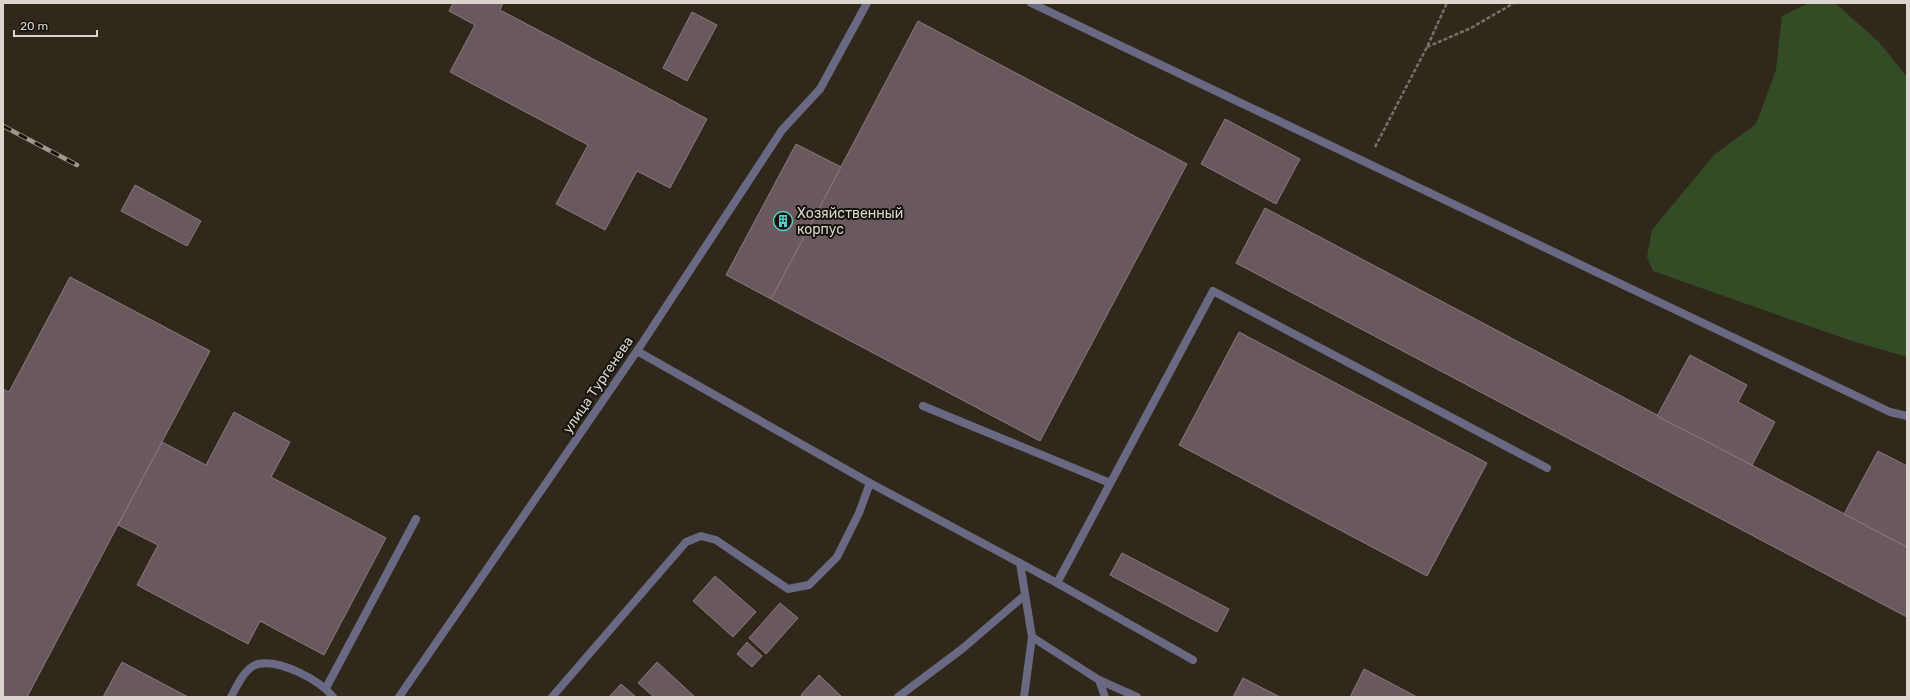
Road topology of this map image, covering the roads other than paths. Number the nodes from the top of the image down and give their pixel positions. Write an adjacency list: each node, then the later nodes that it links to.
1 (867, 3): 3 (street, улица Тургенева)
2 (1031, 3): 5 (street)
3 (637, 351): 7 (street); 19 (street, улица Тургенева)
4 (923, 406): 8 (street)
5 (1907, 416)
6 (1547, 468): 8 (street)
7 (870, 484): 10 (street); 20 (street)
8 (1110, 484): 11 (street)
9 (416, 519): 16 (street)
10 (1020, 563): 11 (street); 12 (street)
11 (1057, 583): 14 (street)
12 (1025, 595): 13 (street); 21 (street)
13 (1032, 637): 15 (street); 22 (street)
14 (1193, 660)
15 (1099, 680): 23 (street); 24 (street)
16 (326, 688): 17 (street); 18 (street)
17 (231, 697)
18 (333, 697)
19 (399, 697)
20 (552, 697)
21 (898, 697)
22 (1024, 697)
23 (1105, 697)
24 (1137, 697)

